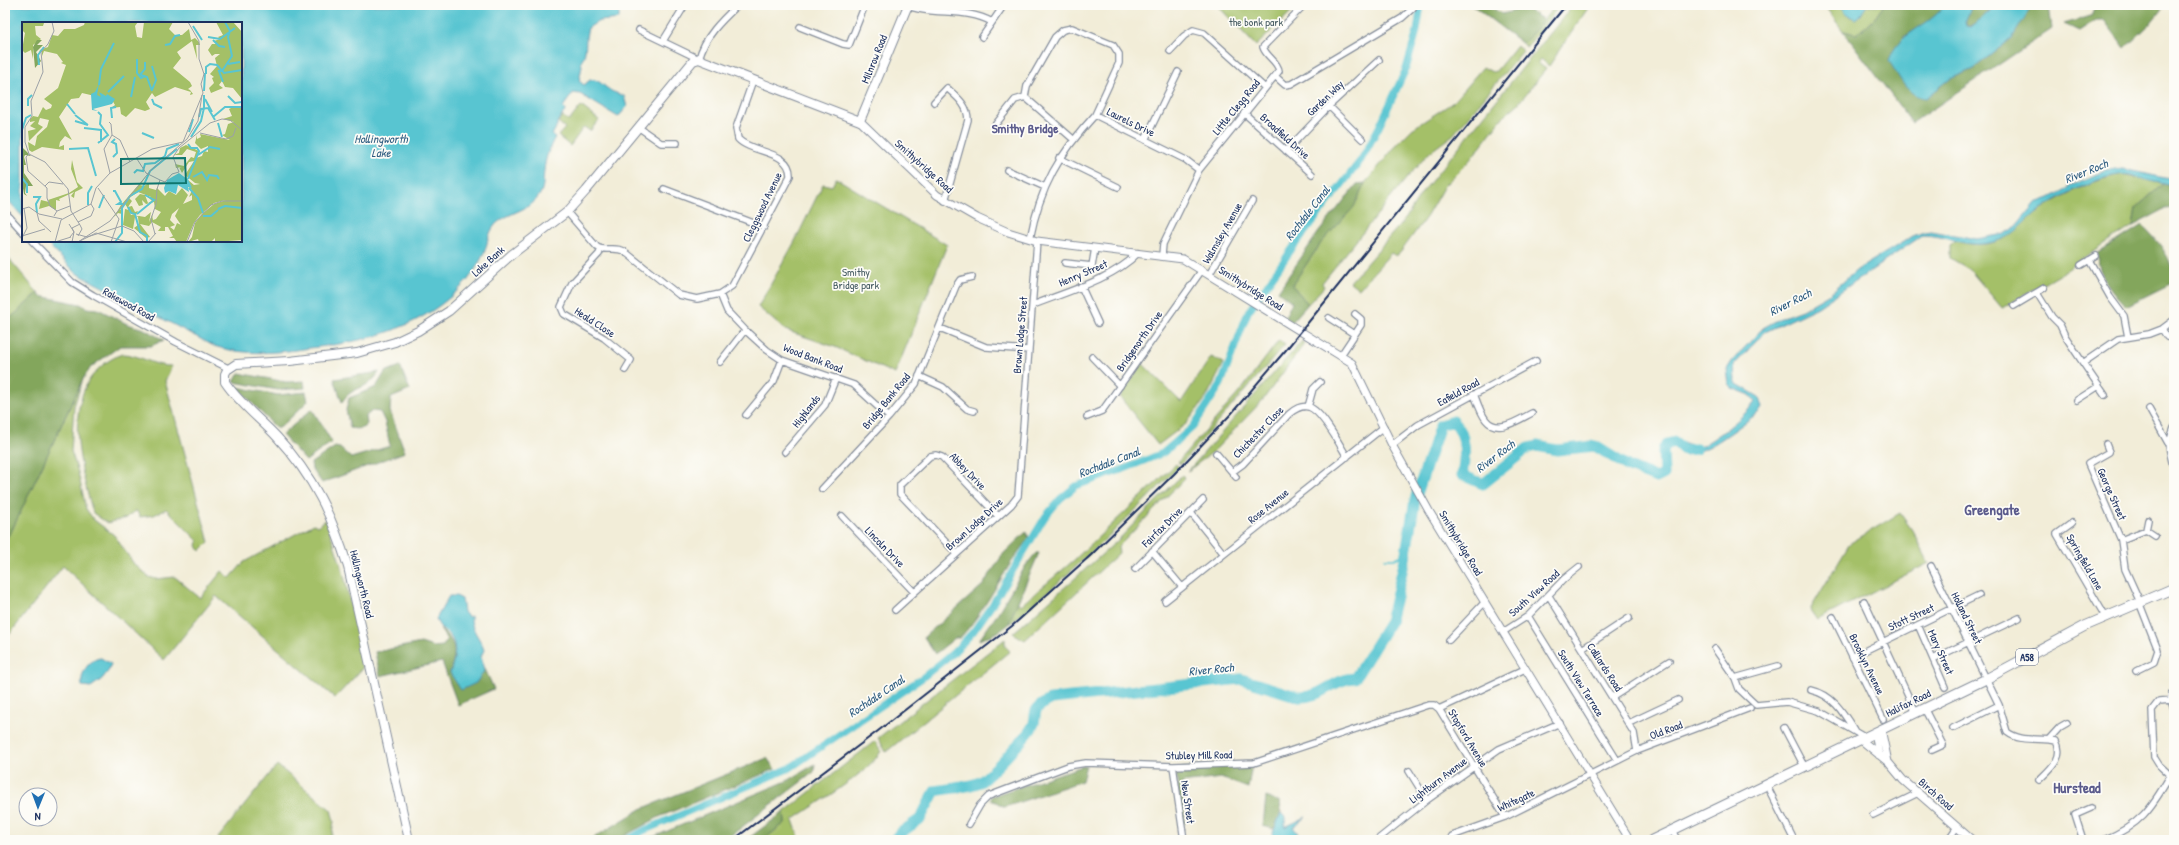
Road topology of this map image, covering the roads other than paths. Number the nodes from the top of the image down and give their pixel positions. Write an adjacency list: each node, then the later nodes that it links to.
1 (685, 5): 12 (street)
2 (738, 5): 14 (street)
3 (865, 5): 9 (street)
4 (906, 5): 8 (street); 25 (main road, Milnrow Road)
5 (1004, 5): 8 (street)
6 (1304, 5): 17 (street)
7 (1413, 8): 17 (street, Little Clegg Road)
8 (992, 22): 11 (street)
9 (800, 27)
10 (639, 30): 12 (street, Smithybridge Road)
11 (982, 37)
12 (663, 41): 14 (street, Smithybridge Road)
13 (1170, 50): 19 (street)
14 (699, 59): 18 (main road, Smithybridge Road); 27 (main road, Lake Bank)
15 (1379, 60): 22 (street, Garden Way)
16 (1178, 72): 30 (street)
17 (1275, 76): 19 (street, Little Clegg Road)
18 (753, 80): 25 (main road, Smithybridge Road); 44 (street, Cleggswood Avenue)
19 (1264, 87): 23 (street, Little Clegg Road)
20 (1025, 97): 24 (street); 26 (street); 29 (street)
21 (934, 102): 40 (street)
22 (1329, 106): 28 (street); 32 (street, Garden Way)
23 (1244, 113): 32 (street, Broadfield Drive); 35 (street, Little Clegg Road)
24 (1095, 115): 29 (street, Laurels Drive); 30 (street, Laurels Drive)
25 (860, 121): 40 (street, Smithybridge Road)
26 (995, 125)
27 (638, 127): 31 (street); 43 (main road, Lake Bank)
28 (1362, 139)
29 (1073, 140): 33 (street, Laurels Drive)
30 (1145, 140): 35 (street, Laurels Drive)
31 (677, 143)
32 (1286, 151): 36 (street, Broadfield Drive)
33 (1059, 158): 37 (street, Laurels Drive); 38 (street)
34 (1007, 170): 37 (street)
35 (1199, 170): 52 (street, Little Clegg Road)
36 (1312, 174)
37 (1045, 187): 46 (street, Laurels Drive)
38 (1118, 187)
39 (664, 189): 44 (street)
40 (946, 201): 46 (street, Smithybridge Road)
41 (1252, 201): 58 (street, Walmsley Avenue)
42 (5, 212): 45 (street)
43 (566, 212): 50 (street); 83 (main road, Lake Bank)
44 (764, 227): 63 (street, Cleggswood Avenue)
45 (22, 231)
46 (1030, 239): 47 (street, Smithybridge Road)
47 (1038, 241): 49 (street, Smithybridge Road); 64 (street, Brown Lodge Street)
48 (33, 242): 83 (street, Rakewood Road)
49 (1095, 248): 51 (street, Smithybridge Road); 55 (street)
50 (601, 249): 63 (street); 84 (street, Heald Close)
51 (1138, 253): 52 (street, Smithybridge Road); 60 (street, Henry Street)
52 (1162, 255): 57 (street, Smithybridge Road)
53 (2096, 256): 54 (street)
54 (2089, 260): 56 (street); 74 (street)
55 (1065, 263)
56 (2081, 265)
57 (1202, 270): 58 (street, Smithybridge Road); 88 (street, Bridgenorth Drive)
58 (1209, 275): 77 (street, Smithybridge Road)
59 (972, 277): 70 (street, Bridge Bank Road)
60 (1081, 286): 64 (street, Henry Street); 69 (street)
61 (2044, 288): 62 (street)
62 (2037, 293): 65 (street); 82 (street)
63 (720, 294): 72 (street, Wood Bank Road)
64 (1033, 305): 76 (street, Brown Lodge Street)
65 (2014, 306)
66 (1356, 314): 73 (street)
67 (1329, 318): 73 (street)
68 (2174, 320): 71 (street)
69 (1098, 323)
70 (940, 328): 76 (street); 85 (street, Bridge Bank Road)
71 (2162, 329): 74 (street); 75 (street)
72 (745, 330): 79 (street, Wood Bank Road); 81 (street)
73 (1354, 334): 77 (street)
74 (2128, 337): 82 (street)
75 (2167, 337)
76 (1029, 350): 102 (street, Brown Lodge Street)
77 (1341, 355): 100 (street, Smithybridge Road)
78 (1092, 357): 88 (street)
79 (782, 360): 86 (street, Wood Bank Road); 97 (street)
80 (1536, 361): 90 (street, Eafield Road)
81 (720, 362)
82 (2082, 363): 89 (street)
83 (228, 368): 198 (main road, Hollingworth Road)
84 (625, 370)
85 (920, 376): 95 (street); 98 (street, Bridge Bank Road)
86 (836, 378): 98 (street, Wood Bank Road); 106 (street, Highlands)
87 (1320, 382): 93 (street)
88 (1120, 386): 99 (street, Bridgenorth Drive)
89 (2099, 386): 91 (street); 92 (street)
90 (1474, 394): 96 (street); 105 (street, Eafield Road)
91 (2105, 395)
92 (2078, 400)
93 (1308, 407): 107 (street, Chichester Close); 108 (street)
94 (2148, 409): 103 (street)
95 (974, 411)
96 (1532, 413)
97 (746, 415)
98 (889, 416): 110 (street, Bridge Bank Road)
99 (1087, 417)
100 (1384, 427): 105 (street, Smithybridge Road); 108 (street, Rose Avenue)
101 (2174, 428): 103 (street)
102 (1022, 431): 114 (street, Brown Lodge Drive)
103 (2168, 443): 109 (street)
104 (2106, 444): 119 (street, George Street)
105 (1392, 445): 134 (street, Smithybridge Road)
106 (785, 452)
107 (1216, 453)
108 (1347, 457): 122 (street, Rose Avenue)
109 (2174, 469)
110 (822, 489)
111 (1203, 500): 112 (street, Fairfax Drive)
112 (1190, 513): 120 (street, Fairfax Drive); 122 (street)
113 (842, 516): 128 (street, Lincoln Drive)
114 (998, 516): 121 (street, Brown Lodge Drive); 121 (street, Abbey Drive)
115 (2148, 520): 117 (street)
116 (2072, 523): 138 (street, Springfield Lane)
117 (2146, 530): 118 (street); 119 (street)
118 (2155, 536)
119 (2121, 540): 133 (street, George Street)
120 (1152, 551): 125 (street, Fairfax Drive); 126 (street)
121 (956, 553): 128 (street, Brown Lodge Drive)
122 (1224, 554): 126 (street, Rose Avenue)
123 (1931, 566): 135 (street, Holland Street)
124 (1579, 567): 130 (street, South View Road)
125 (1135, 569)
126 (1182, 587): 131 (street, Rose Avenue)
127 (2174, 588): 133 (highway, Halifax Road / A58)
128 (914, 592): 136 (street, Brown Lodge Drive)
129 (1979, 595): 135 (street, Stott Street)
130 (1548, 596): 137 (street, South View Road); 147 (street, Calliards Road)
131 (1165, 601)
132 (1864, 601): 145 (street)
133 (2140, 602): 138 (highway, Halifax Road / A58); 154 (street, George Street)
134 (1484, 603): 143 (street, Smithybridge Road); 144 (street)
135 (1951, 609): 142 (street, Stott Street); 146 (street, Holland Street)
136 (895, 610)
137 (1528, 616): 143 (street, South View Road); 180 (street, South View Terrace)
138 (2105, 616): 156 (highway, Halifax Road / A58)
139 (1833, 617): 149 (street, Brooklyn Avenue)
140 (1629, 618): 147 (street)
141 (2019, 618): 146 (street)
142 (1918, 625): 145 (street, Stott Street); 150 (street, Mary Street)
143 (1503, 632): 153 (street, Smithybridge Road)
144 (1449, 640)
145 (1882, 642): 149 (street, Stott Street); 166 (street)
146 (1968, 643): 150 (street); 156 (street, Holland Street)
147 (1582, 649): 159 (street, Calliards Road)
148 (1715, 649): 155 (street)
149 (1852, 657): 167 (street, Brooklyn Avenue)
150 (1933, 659): 157 (street, Mary Street)
151 (1669, 661): 159 (street)
152 (1778, 666): 155 (street)
153 (1525, 669): 164 (street, Stopford Avenue); 168 (street, Smithybridge Road)
154 (2136, 671)
155 (1735, 678): 173 (street)
156 (1986, 679): 161 (street, Holland Street); 163 (highway, Halifax Road / A58)
157 (1945, 687)
158 (1811, 690): 173 (street)
159 (1613, 697): 169 (street, Calliards Road)
160 (1678, 700): 169 (street)
161 (1999, 705): 172 (street); 176 (street, Holland Street)
162 (1750, 708): 178 (street, Old Road)
163 (1924, 708): 166 (highway, Halifax Road / A58); 177 (street)
164 (1439, 709): 182 (street, Stubley Mill Road); 183 (street, Stopford Avenue)
165 (2174, 710): 187 (street)
166 (1916, 713): 174 (highway, Halifax Road / A58)
167 (1883, 719)
168 (1560, 723): 183 (street, Lightburn Avenue); 186 (street, Smithybridge Road)
169 (1629, 723): 178 (street, Calliards Road)
170 (2067, 723): 176 (street)
171 (1784, 728): 184 (street)
172 (1954, 728)
173 (1854, 730): 175 (street)
174 (1878, 730): 175 (highway, Halifax Road / A58); 179 (street); 181 (street, Birch Road)
175 (1862, 738): 179 (street, Birch Road); 184 (highway, Halifax Road / A58)
176 (2049, 739): 188 (street)
177 (1932, 750)
178 (1637, 752): 180 (street, Old Road)
179 (1879, 755): 181 (street, Birch Road)
180 (1617, 760): 186 (street, Old Road)
181 (1888, 762): 190 (street, Birch Road)
182 (1173, 766): 195 (street, Stubley Mill Road); 199 (street, New Street)
183 (1473, 766): 191 (street, Lightburn Avenue); 194 (street, Stopford Avenue)
184 (1804, 766): 189 (highway, Halifax Road / A58)
185 (1409, 771): 191 (street)
186 (1590, 773): 194 (street, Whitegate); 202 (street, Smithybridge Road)
187 (2172, 778): 209 (street)
188 (2039, 780)
189 (1766, 784): 197 (highway, Halifax Road / A58); 205 (street)
190 (1918, 793): 193 (street); 196 (street, Birch Road)
191 (1427, 800): 200 (street, Lightburn Avenue)
192 (2091, 808): 208 (street)
193 (1873, 815)
194 (1505, 817): 201 (street, Whitegate)
195 (969, 824)
196 (1957, 827): 206 (street); 207 (street, Birch Road)
197 (1673, 830): 203 (highway, Halifax Road / A58); 204 (street)
198 (409, 840)
199 (1184, 840)
200 (1376, 840)
201 (1450, 840)
202 (1630, 840)
203 (1652, 840)
204 (1678, 840)
205 (1794, 840)
206 (1948, 840)
207 (1972, 840)
208 (2083, 840)
209 (2104, 840)

